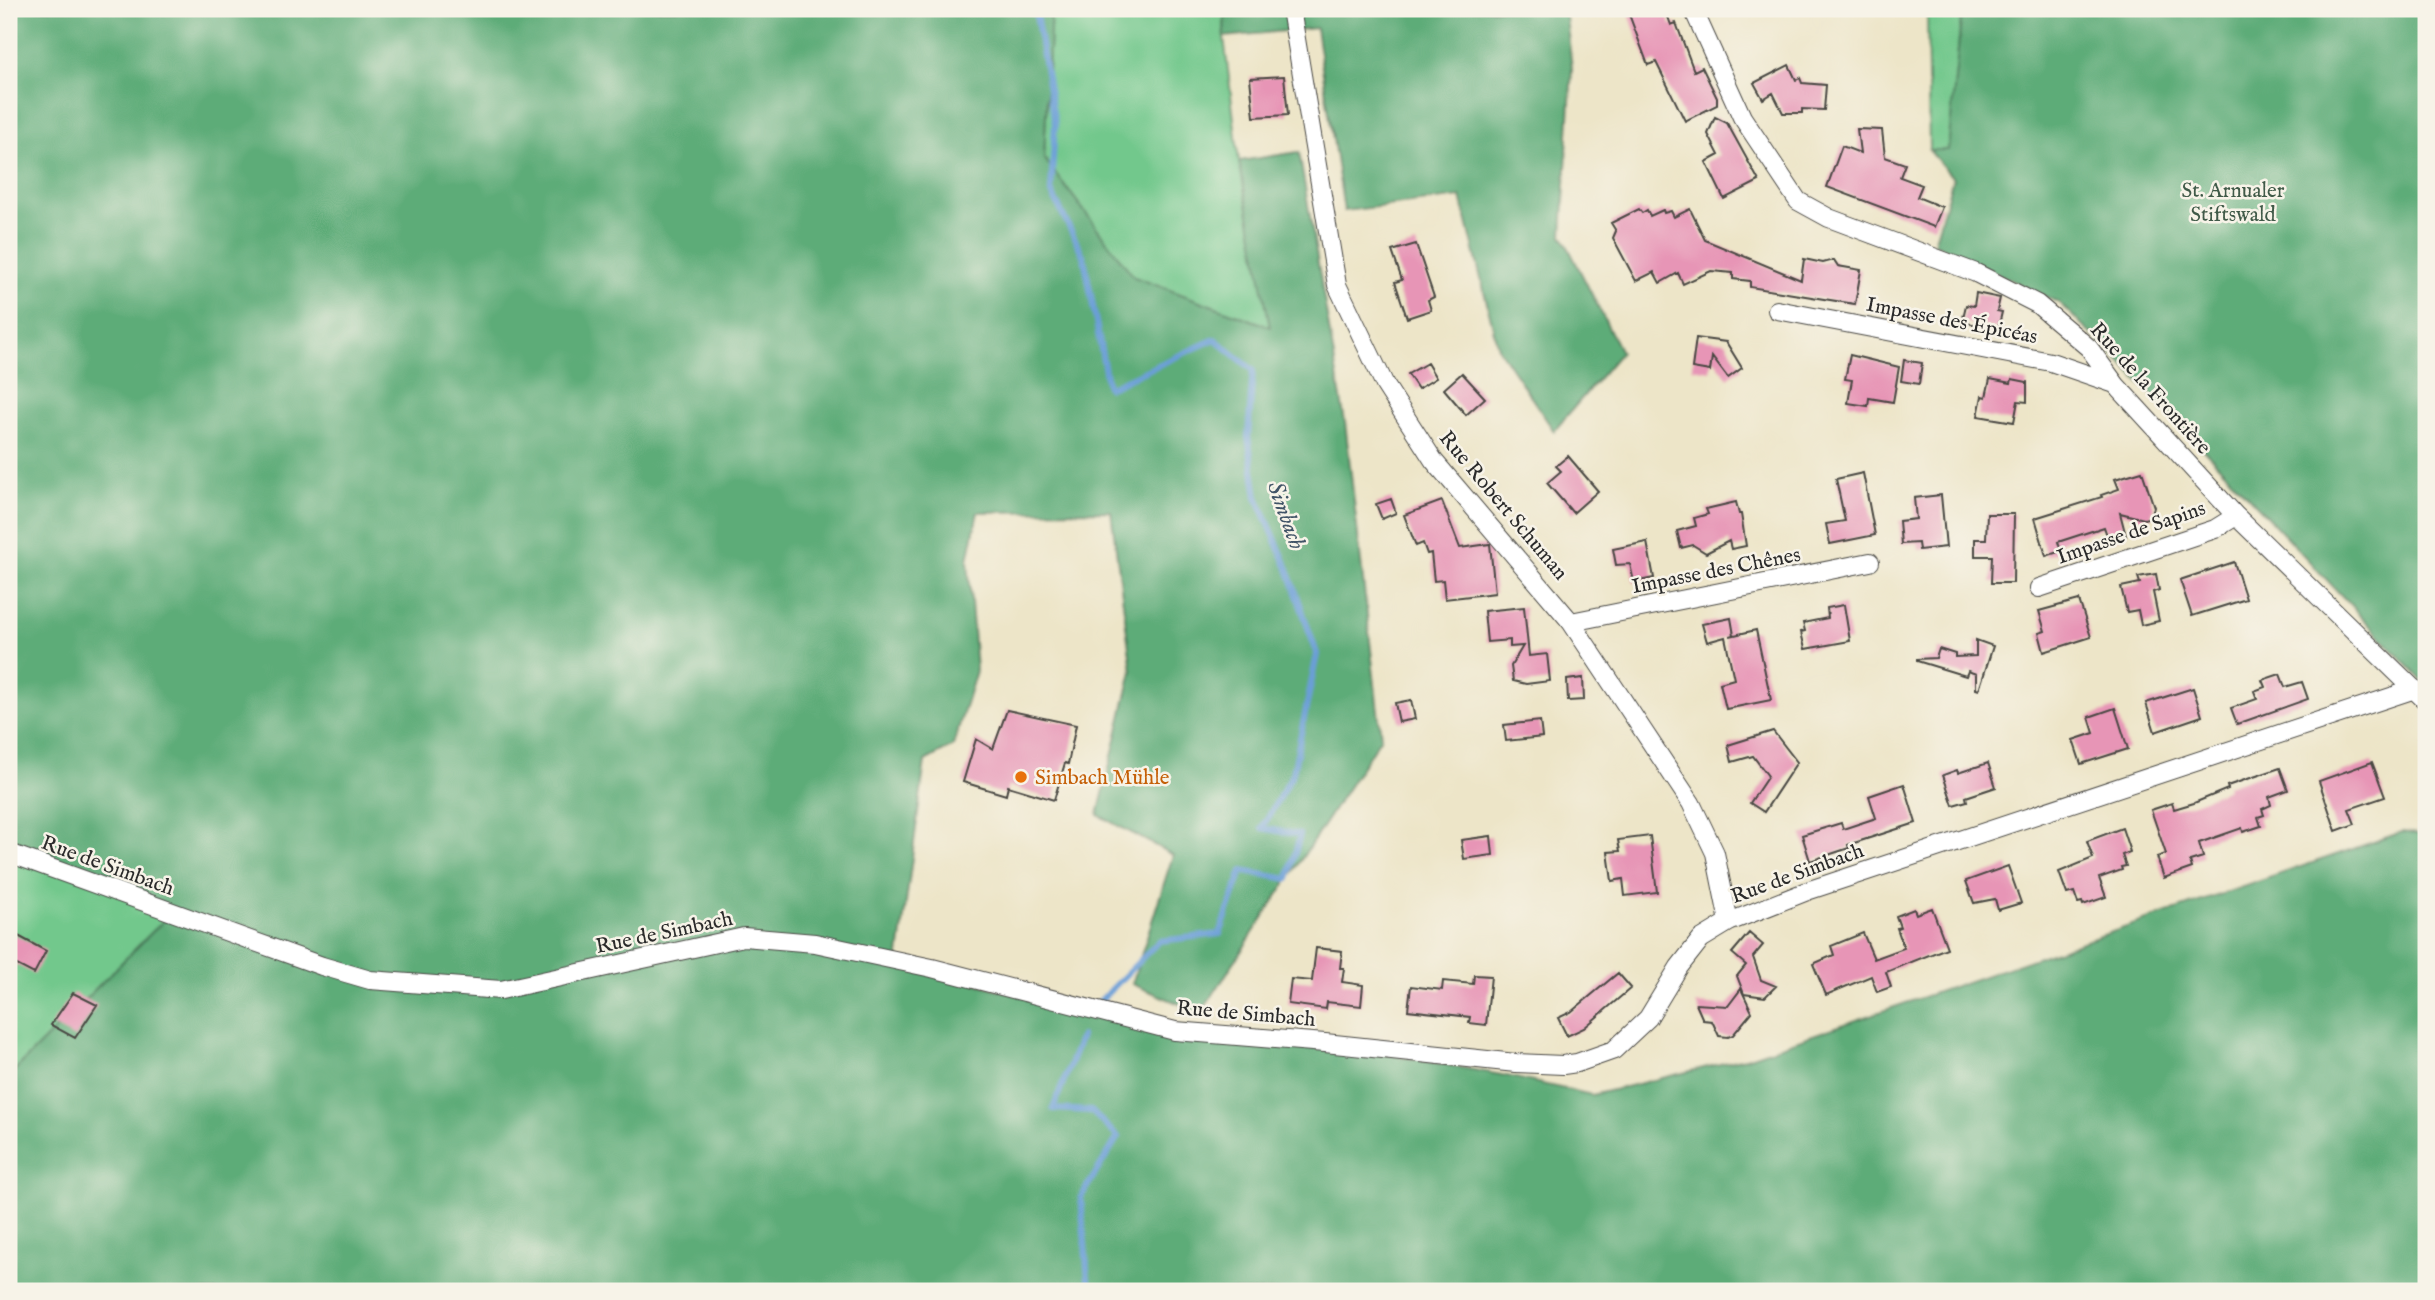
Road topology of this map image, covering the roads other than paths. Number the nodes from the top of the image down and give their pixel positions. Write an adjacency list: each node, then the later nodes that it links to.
1 (1291, 9): 8 (street, Rue Robert Schuman)
2 (1693, 9): 4 (street, Rue de la Frontière)
3 (1777, 310): 4 (street, Impasse des Épicéas)
4 (2116, 385): 5 (street, Rue de la Frontière)
5 (2236, 516): 7 (street, Impasse de Sapins); 9 (street, Rue de la Frontière)
6 (1870, 562): 8 (street, Impasse des Chênes)
7 (2039, 588)
8 (1572, 622): 11 (street, Rue Robert Schuman)
9 (2421, 695): 11 (street, Rue de Simbach)
10 (9, 853): 11 (street, Rue de Simbach)
11 (1729, 922)

